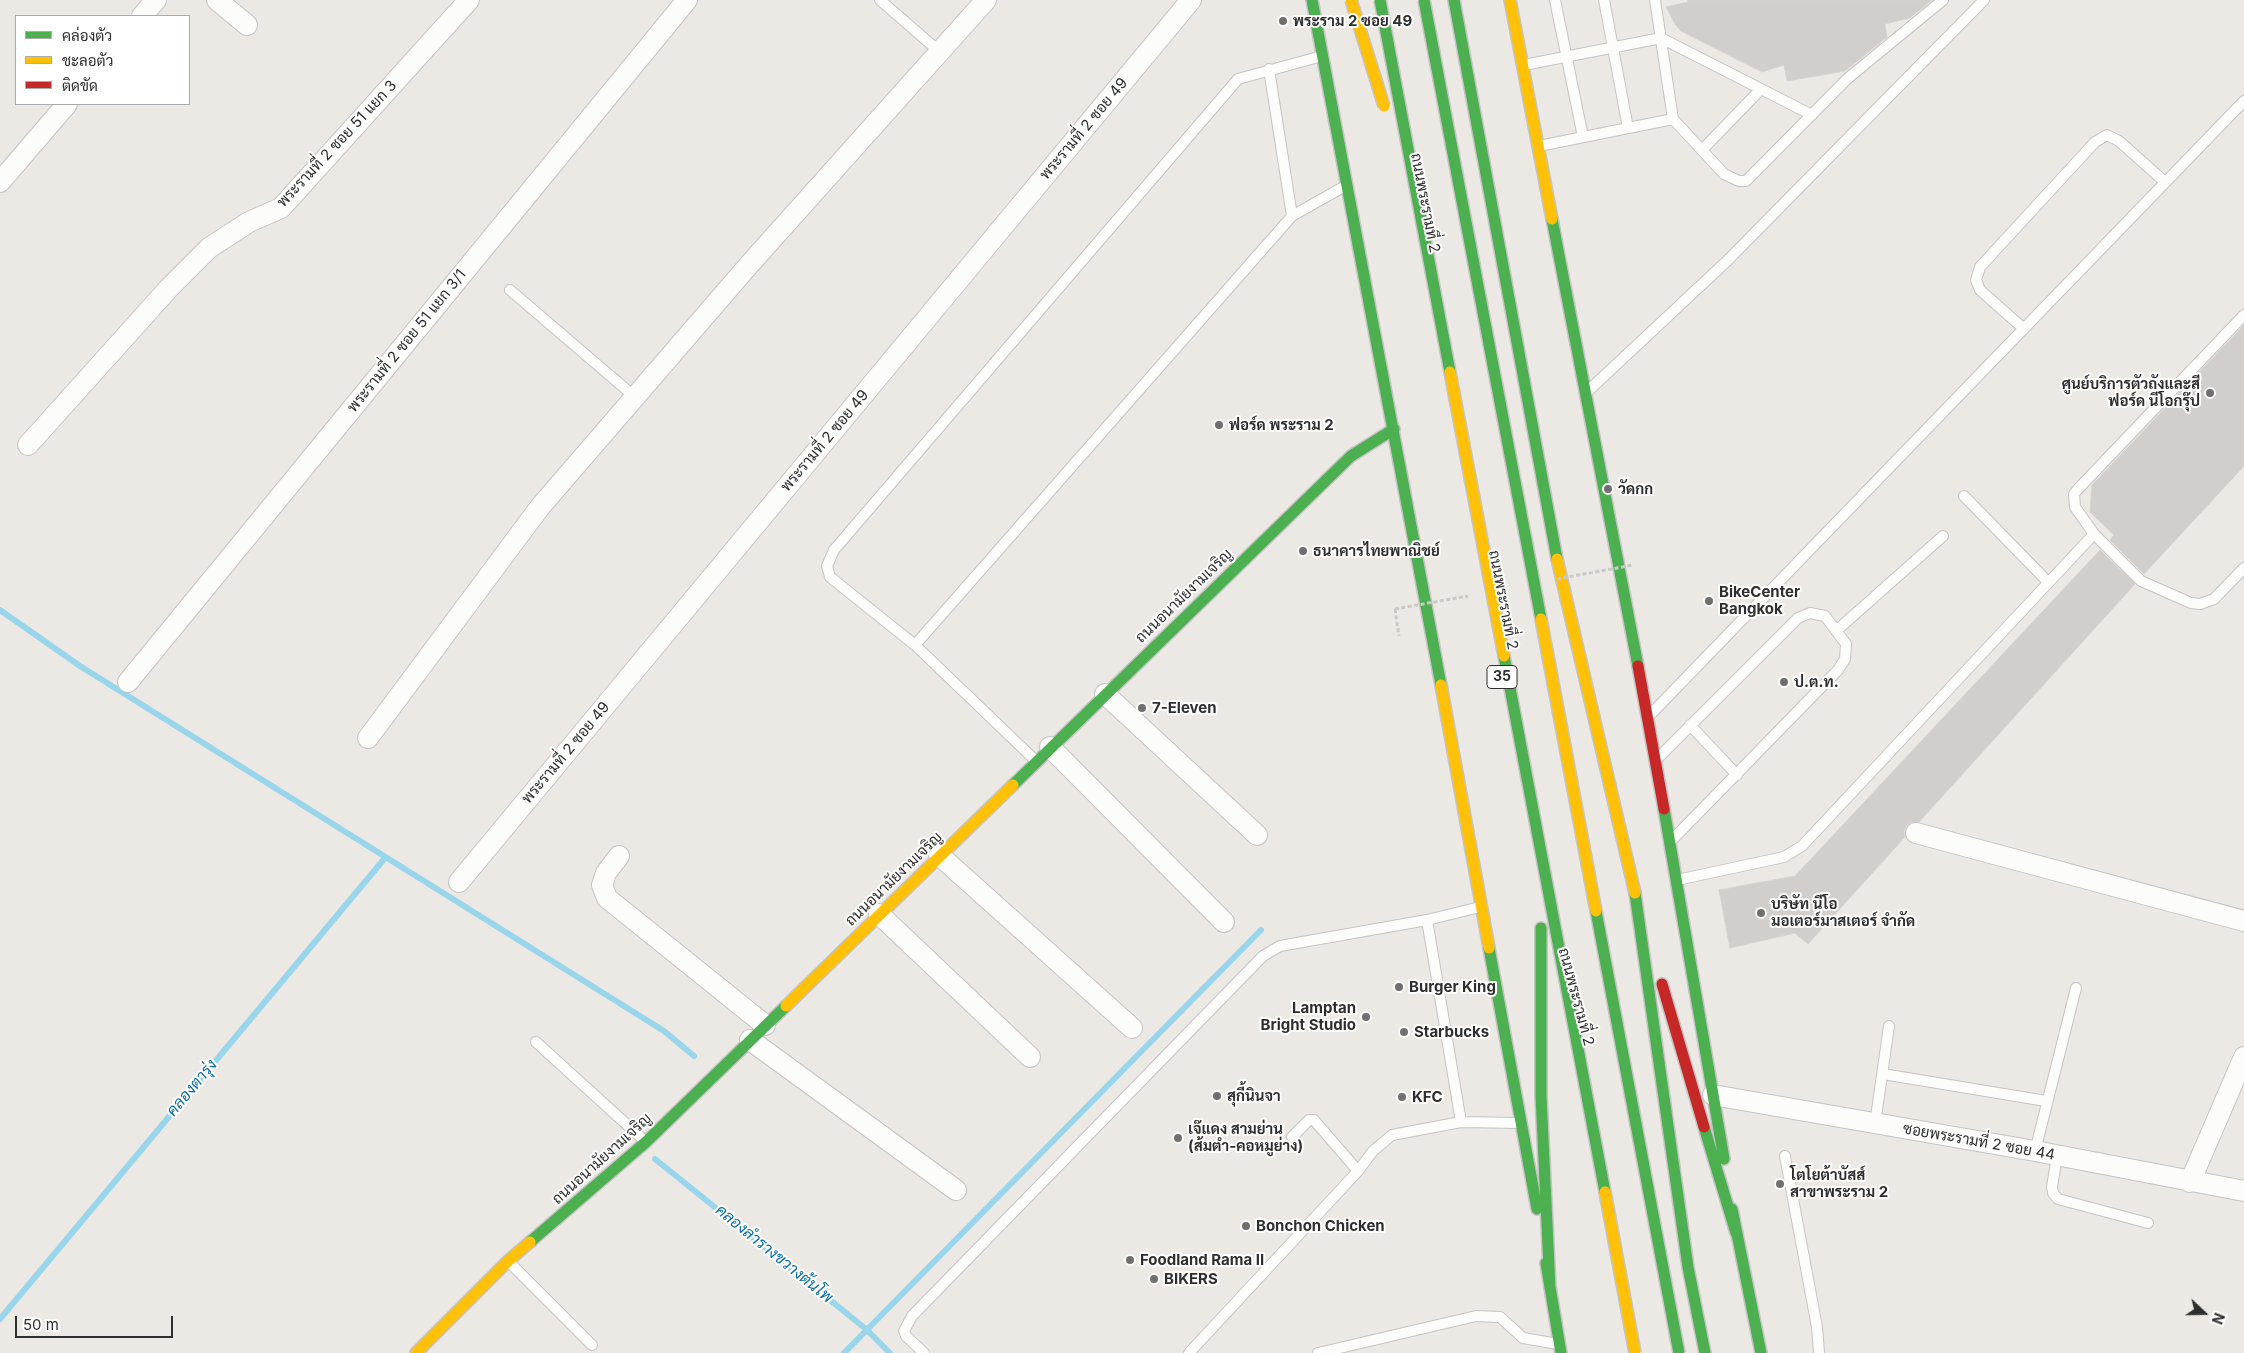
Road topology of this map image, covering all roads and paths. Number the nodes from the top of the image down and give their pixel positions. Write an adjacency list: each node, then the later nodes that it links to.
1 (156, 0): 21 (street)
2 (217, 0): 22 (street)
3 (469, 0): 53 (street, พระรามที่ 2 ซอย 51 แยก 3)
4 (687, 0): 63 (street, พระรามที่ 2 ซอย 51 แยก 3/1)
5 (880, 0): 25 (lane)
6 (986, 0): 25 (street)
7 (1191, 0): 77 (street, พระรามที่ 2 ซอย 49)
8 (1312, 0): 26 (main road)
9 (1351, 0): 46 (main road, bridge)
10 (1372, 0): 79 (main road, ถนนพระรามที่ 2 / 35)
11 (1380, 0): 46 (main road, bridge)
12 (1424, 0): 44 (main road, bridge)
13 (1449, 0): 28 (main road)
14 (1454, 0): 78 (main road)
15 (1510, 0): 29 (main road)
16 (1555, 0): 27 (lane)
17 (1604, 0): 24 (lane)
18 (1654, 0): 23 (lane)
19 (1943, 0): 35 (lane)
20 (1984, 0): 50 (lane)
21 (143, 15)
22 (247, 25)
23 (1661, 38): 24 (lane); 31 (lane); 36 (lane)
24 (1612, 48): 27 (lane); 37 (lane)
25 (941, 53): 51 (street)
26 (1322, 56): 30 (lane); 43 (main road)
27 (1566, 57): 29 (lane); 38 (lane)
28 (1453, 58)
29 (1523, 65): 39 (main road)
30 (1269, 69): 45 (lane); 62 (lane)
31 (1761, 89): 35 (lane); 40 (lane)
32 (2244, 101): 42 (lane)
33 (66, 105): 41 (street)
34 (1457, 107): 44 (main road, bridge)
35 (1812, 114): 40 (lane)
36 (1673, 119): 37 (lane); 40 (lane)
37 (1628, 128): 38 (lane)
38 (1583, 137): 39 (lane)
39 (1539, 146): 50 (main road)
40 (1702, 150)
41 (0, 182)
42 (2165, 182): 49 (lane); 49 (lane)
43 (1348, 184): 45 (lane); 52 (main road)
44 (1464, 214): 119 (main road, bridge)
45 (1292, 216): 62 (lane)
46 (1422, 224): 118 (main road, bridge)
47 (510, 290): 51 (lane)
48 (2244, 315): 55 (lane)
49 (2024, 329): 65 (lane)
50 (1586, 393): 65 (main road)
51 (635, 397): 67 (street)
52 (1394, 429): 64 (main road, ถนนอนามัยงามเจริญ); 80 (main road)
53 (28, 445)
54 (1964, 496): 58 (lane)
55 (2094, 534): 57 (lane); 58 (lane)
56 (1942, 536): 60 (lane)
57 (2244, 568)
58 (2048, 582): 76 (lane)
59 (1395, 609): 61 (path)
60 (1836, 631): 66 (lane); 70 (lane)
61 (1399, 636)
62 (915, 645): 68 (lane)
63 (128, 682)
64 (1105, 694): 68 (main road, ถนนอนามัยงามเจริญ); 72 (street)
65 (1647, 719): 69 (main road)
66 (1690, 725): 69 (lane); 70 (lane)
67 (368, 738)
68 (1043, 754): 74 (main road, ถนนอนามัยงามเจริญ); 84 (street)
69 (1656, 760): 73 (main road)
70 (1737, 775): 73 (lane)
71 (1916, 833): 83 (street)
72 (1257, 835)
73 (1669, 843): 76 (main road)
74 (939, 855): 81 (main road, ถนนอนามัยงามเจริญ); 88 (street)
75 (619, 856): 86 (street)
76 (1676, 880): 94 (main road)
77 (459, 882)
78 (1634, 886): 109 (main road); 120 (main road)
79 (1536, 890)
80 (1482, 907): 82 (lane); 97 (main road)
81 (879, 914): 86 (main road, ถนนอนามัยงามเจริญ); 91 (street)
82 (1427, 920): 96 (lane); 115 (lane)
83 (2244, 921)
84 (1224, 922)
85 (2076, 988): 95 (lane)
86 (765, 1026): 89 (main road, ถนนอนามัยงามเจริญ)
87 (1889, 1026): 93 (lane)
88 (1132, 1028)
89 (750, 1040): 100 (main road, ถนนอนามัยงามเจริญ); 106 (street)
90 (536, 1042): 100 (lane)
91 (1030, 1057)
92 (2244, 1057): 105 (street)
93 (1883, 1074): 95 (lane); 98 (lane)
94 (1713, 1096): 98 (street, ซอยพระรามที่ 2 ซอย 44); 109 (main road)
95 (2046, 1101): 101 (lane)
96 (1461, 1122): 97 (lane); 104 (lane)
97 (1522, 1123): 111 (main road)
98 (1875, 1124): 101 (street, ซอยพระรามที่ 2 ซอย 44)
99 (1292, 1137): 104 (lane)
100 (646, 1142): 110 (main road, ถนนอนามัยงามเจริญ)
101 (2035, 1151): 103 (street, ซอยพระรามที่ 2 ซอย 44)
102 (1785, 1156): 122 (lane)
103 (2057, 1156): 105 (street, ซอยพระรามที่ 2 ซอย 44); 108 (lane)
104 (1358, 1171): 116 (lane)
105 (2190, 1182): 107 (street, ซอยพระรามที่ 2 ซอย 44)
106 (956, 1190)
107 (2244, 1191)
108 (2148, 1223)
109 (1736, 1233): 121 (main road)
110 (508, 1261): 112 (lane); 114 (main road, ถนนอนามัยงามเจริญ)
111 (1550, 1288): 113 (main road); 118 (main road, ถนนพระรามที่ 2)
112 (592, 1345)
113 (1560, 1349): 117 (lane)
114 (416, 1353)
115 (924, 1353)
116 (1189, 1353)
117 (1318, 1353)
118 (1634, 1353)
119 (1679, 1353)
120 (1704, 1353)
121 (1761, 1353)
122 (1819, 1353)

